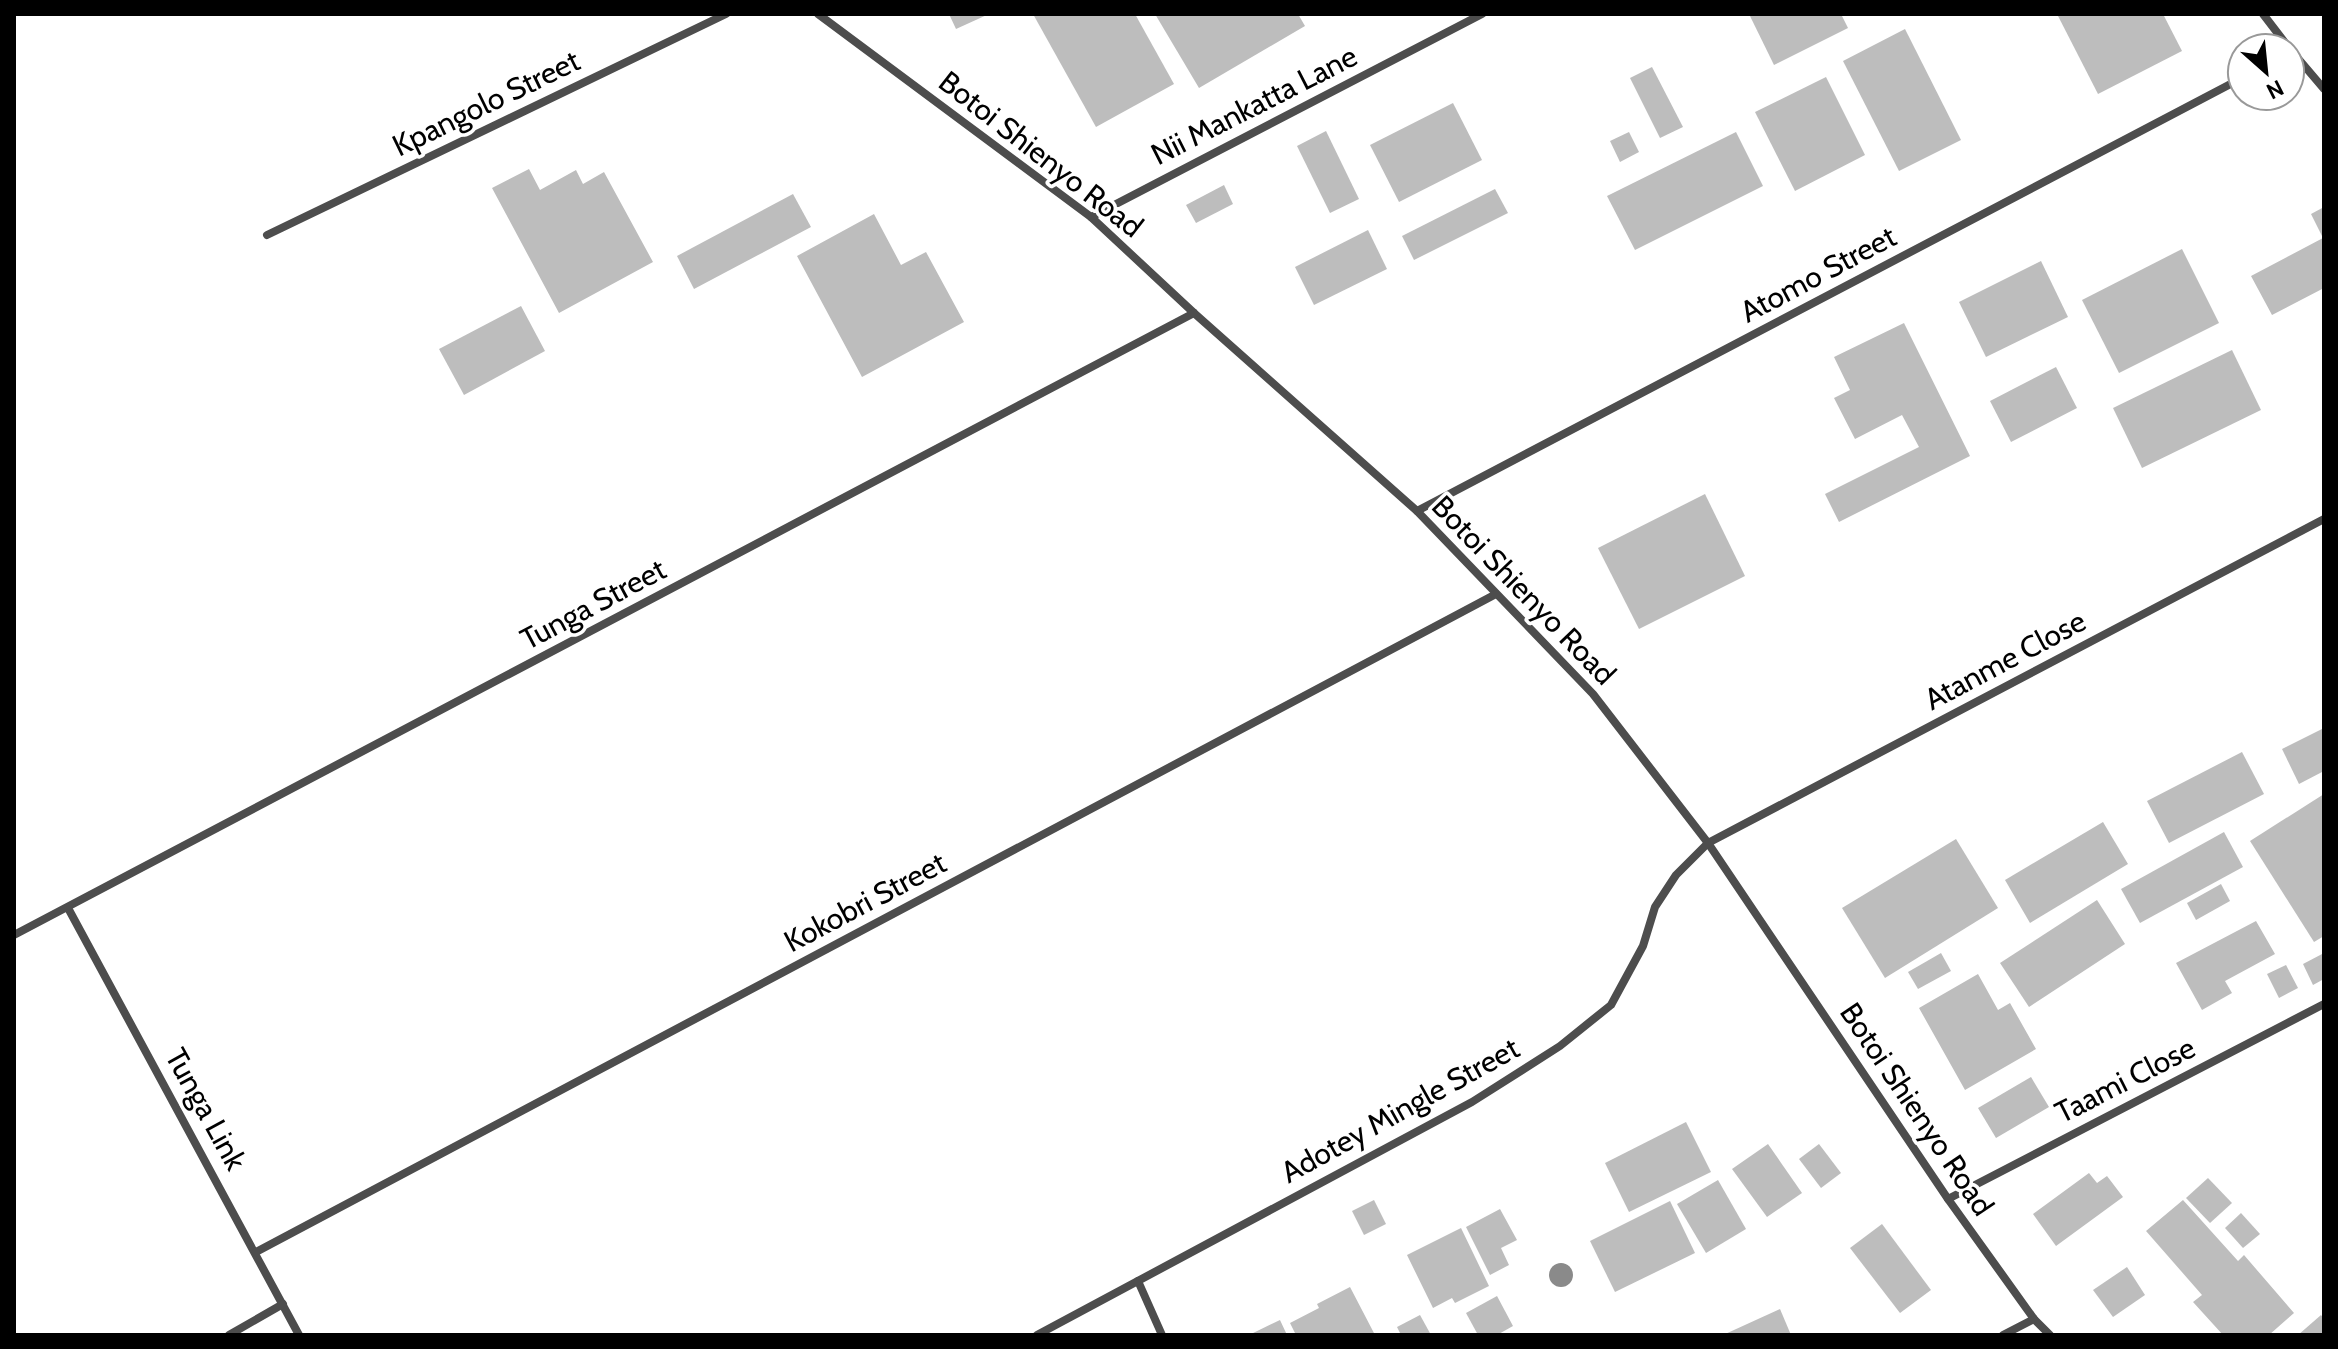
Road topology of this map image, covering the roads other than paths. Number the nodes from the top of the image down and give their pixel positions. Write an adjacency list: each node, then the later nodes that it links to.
1 (726, 14): 10 (street, Kpangolo Street)
2 (818, 14): 9 (street, Botoi Shienyo Road)
3 (1482, 14): 9 (street, Nii Mankatta Lane)
4 (2263, 14): 5 (street)
5 (2276, 32)
6 (2306, 68): 8 (street)
7 (2226, 86): 12 (street, Atomo Street)
8 (2324, 89)
9 (1091, 217): 11 (street, Botoi Shienyo Road)
10 (267, 235)
11 (1194, 313): 12 (street, Botoi Shienyo Road); 16 (street, Tunga Street)
12 (1417, 511): 14 (street, Botoi Shienyo Road)
13 (2324, 519): 15 (street, Atanme Close)
14 (1496, 594): 15 (street, Botoi Shienyo Road); 20 (street, Kokobri Street)
15 (1708, 843): 19 (street, Botoi Shienyo Road); 21 (street, Adotey Mingle Street)
16 (68, 908): 17 (street, Tunga Street); 20 (street, Tunga Link)
17 (14, 935)
18 (2324, 1004): 19 (street, Taami Close)
19 (1948, 1199): 23 (street, Botoi Shienyo Road)
20 (256, 1252): 22 (street, Tunga Link)
21 (1138, 1281): 26 (street, Adotey Mingle Street); 27 (street)
22 (283, 1304): 24 (street); 25 (street, Tunga Link)
23 (2034, 1319): 28 (street); 29 (street, Botoi Shienyo Road)
24 (229, 1335)
25 (299, 1335)
26 (1037, 1335)
27 (1162, 1335)
28 (2003, 1335)
29 (2050, 1335)

